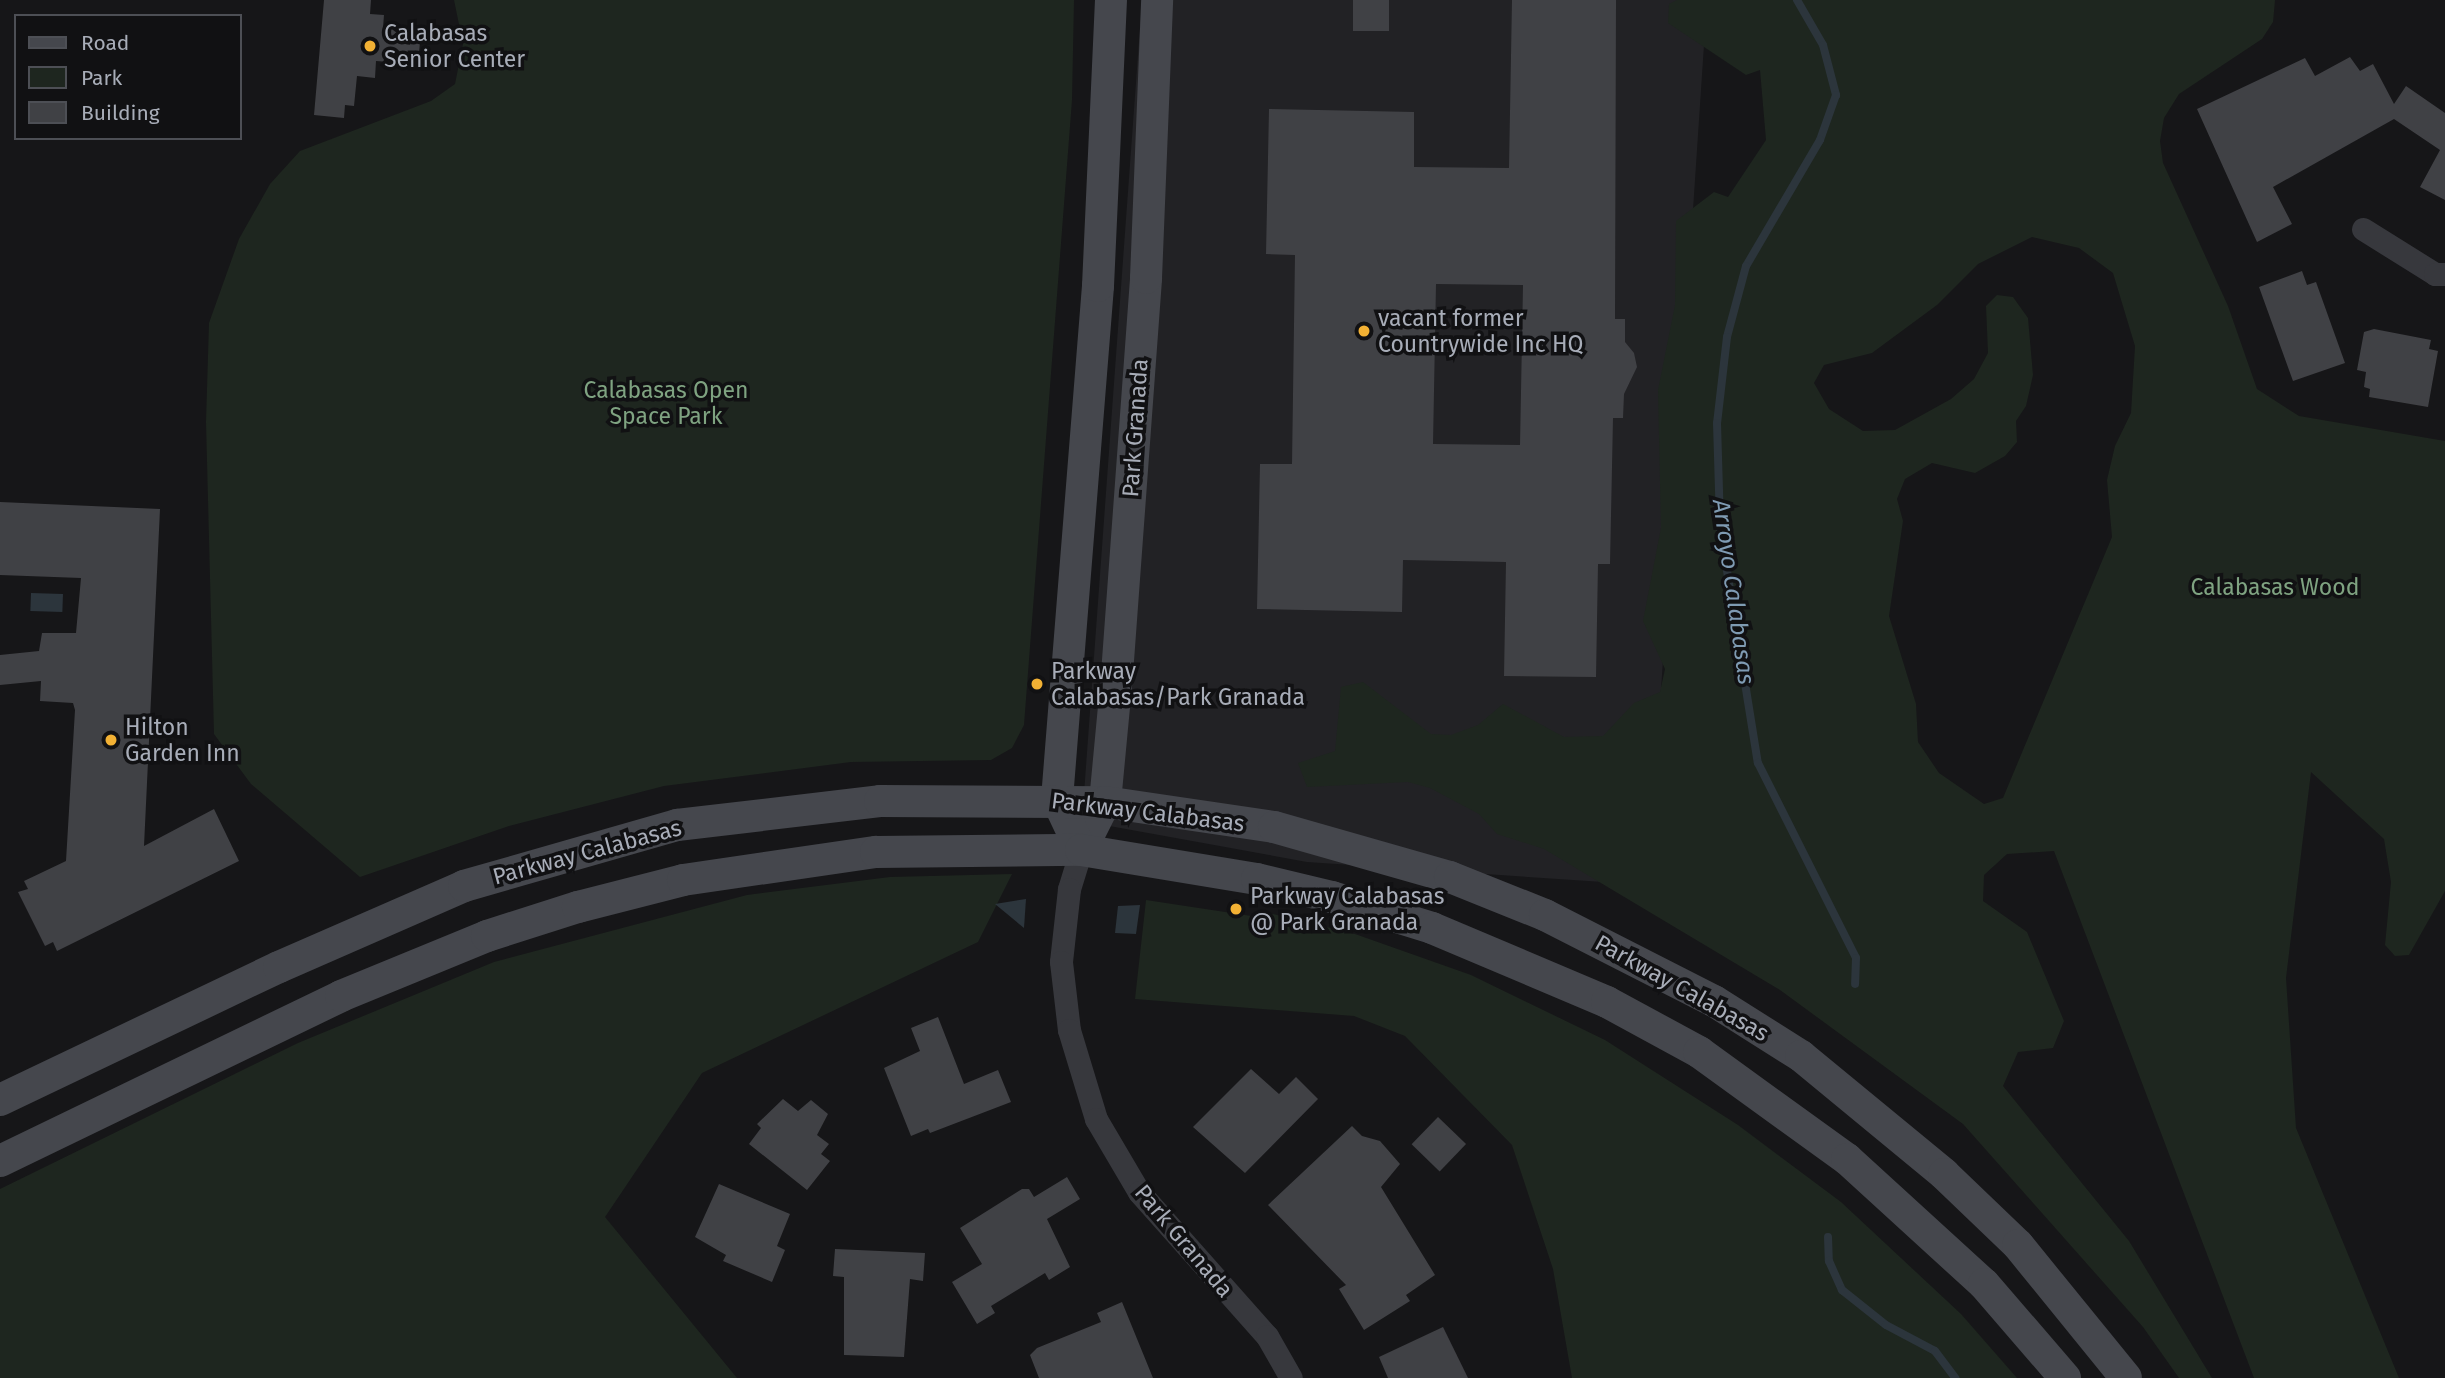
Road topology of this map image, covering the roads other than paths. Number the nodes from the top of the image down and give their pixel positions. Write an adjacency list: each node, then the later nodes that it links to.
1 (1111, 0): 5 (street, Park Granada)
2 (1157, 0): 6 (street, Park Granada)
3 (2363, 229): 4 (street)
4 (2445, 274)
5 (1057, 799): 6 (street, Parkway Calabasas); 7 (street, Park Granada); 8 (street, Parkway Calabasas)
6 (1105, 802): 7 (street, Park Granada); 12 (street, Parkway Calabasas)
7 (1081, 850): 9 (street, Parkway Calabasas); 10 (street, Park Granada); 11 (street, Parkway Calabasas)
8 (0, 1100)
9 (0, 1160)
10 (1291, 1378)
11 (2065, 1378)
12 (2126, 1378)

